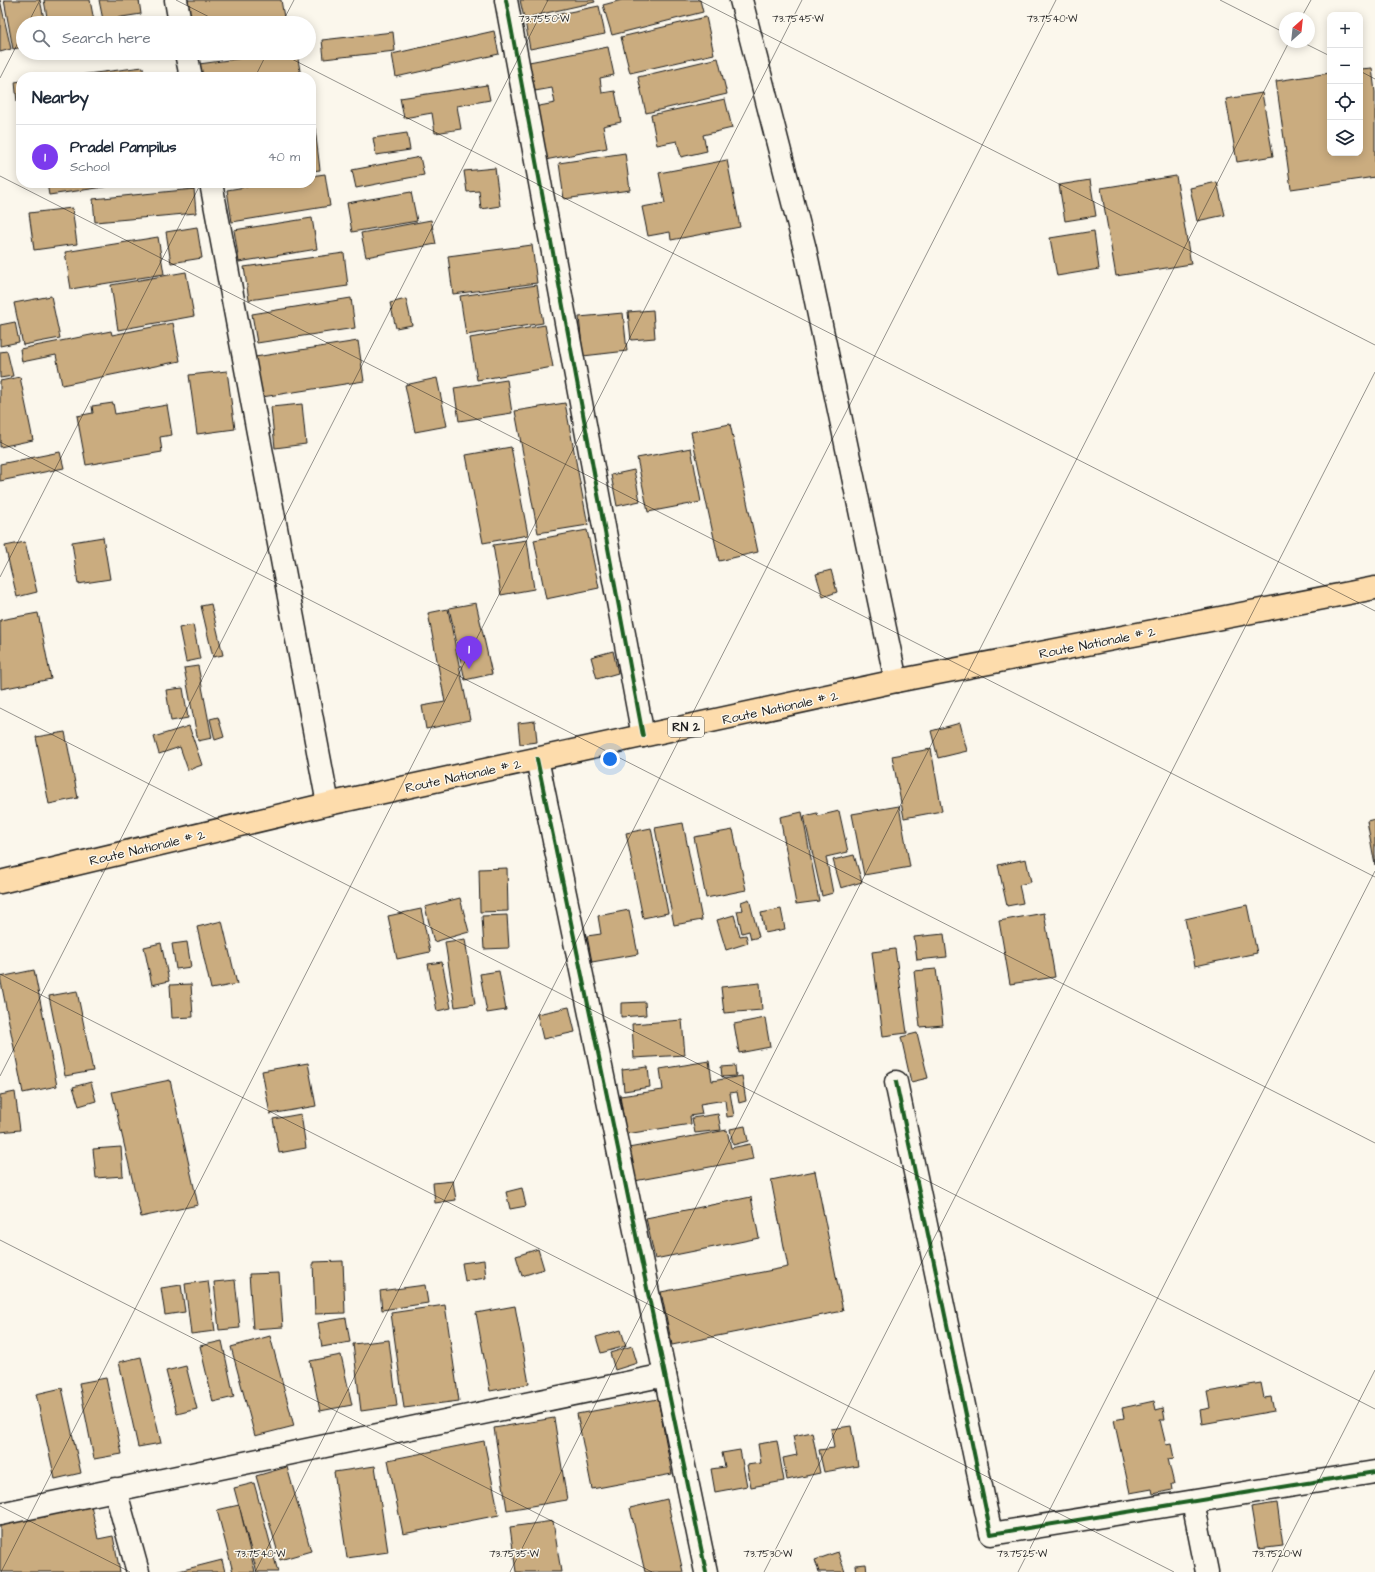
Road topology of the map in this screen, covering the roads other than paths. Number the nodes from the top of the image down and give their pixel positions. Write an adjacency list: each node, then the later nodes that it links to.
1 (176, 0): 4 (street)
2 (506, 0): 10 (street)
3 (741, 0): 9 (street)
4 (179, 16)
5 (187, 60): 6 (street)
6 (190, 72)
7 (212, 188): 12 (street)
8 (1375, 588): 9 (main road, Route Nationale # 2 / RN 2)
9 (896, 681): 10 (main road, Route Nationale # 2 / RN 2)
10 (643, 736): 11 (main road, Route Nationale # 2 / RN 2)
11 (537, 759): 12 (main road, Route Nationale # 2 / RN 2); 15 (street)
12 (328, 804): 13 (main road, Route Nationale # 2 / RN 2)
13 (0, 882)
14 (896, 1082): 18 (street)
15 (665, 1375): 17 (street); 21 (street)
16 (1375, 1472): 18 (street)
17 (115, 1489): 19 (street); 20 (street)
18 (1193, 1502): 22 (street)
19 (0, 1514)
20 (138, 1572)
21 (706, 1572)
22 (1207, 1572)

